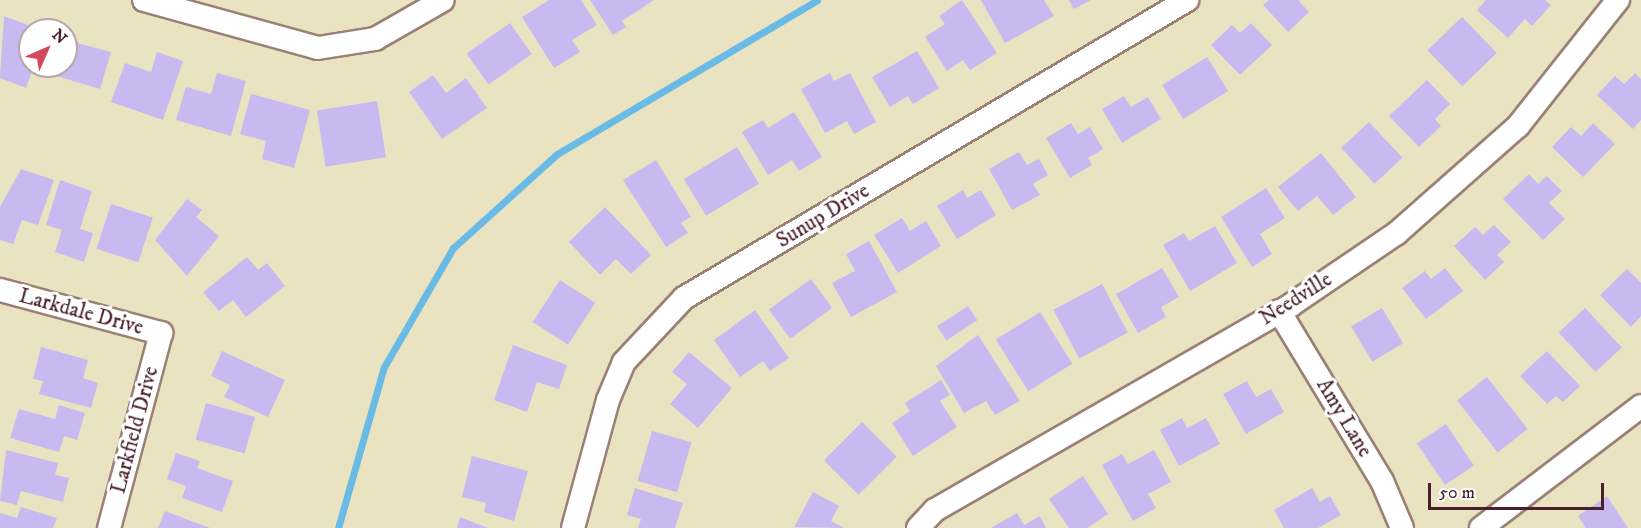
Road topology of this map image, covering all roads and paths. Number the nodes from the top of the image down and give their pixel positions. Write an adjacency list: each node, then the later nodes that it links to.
1 (144, 0): 2 (street)
2 (443, 0)
3 (1187, 0): 10 (street, Sunup Drive)
4 (1618, 0): 6 (street, Needville)
5 (0, 290): 7 (street, Larkdale Drive)
6 (1280, 311): 11 (street, Needville); 12 (street, Amy Lane)
7 (161, 333): 9 (street, Larkfield Drive)
8 (1641, 406): 13 (street)
9 (109, 528)
10 (573, 528)
11 (918, 528)
12 (1402, 528)
13 (1481, 528)

